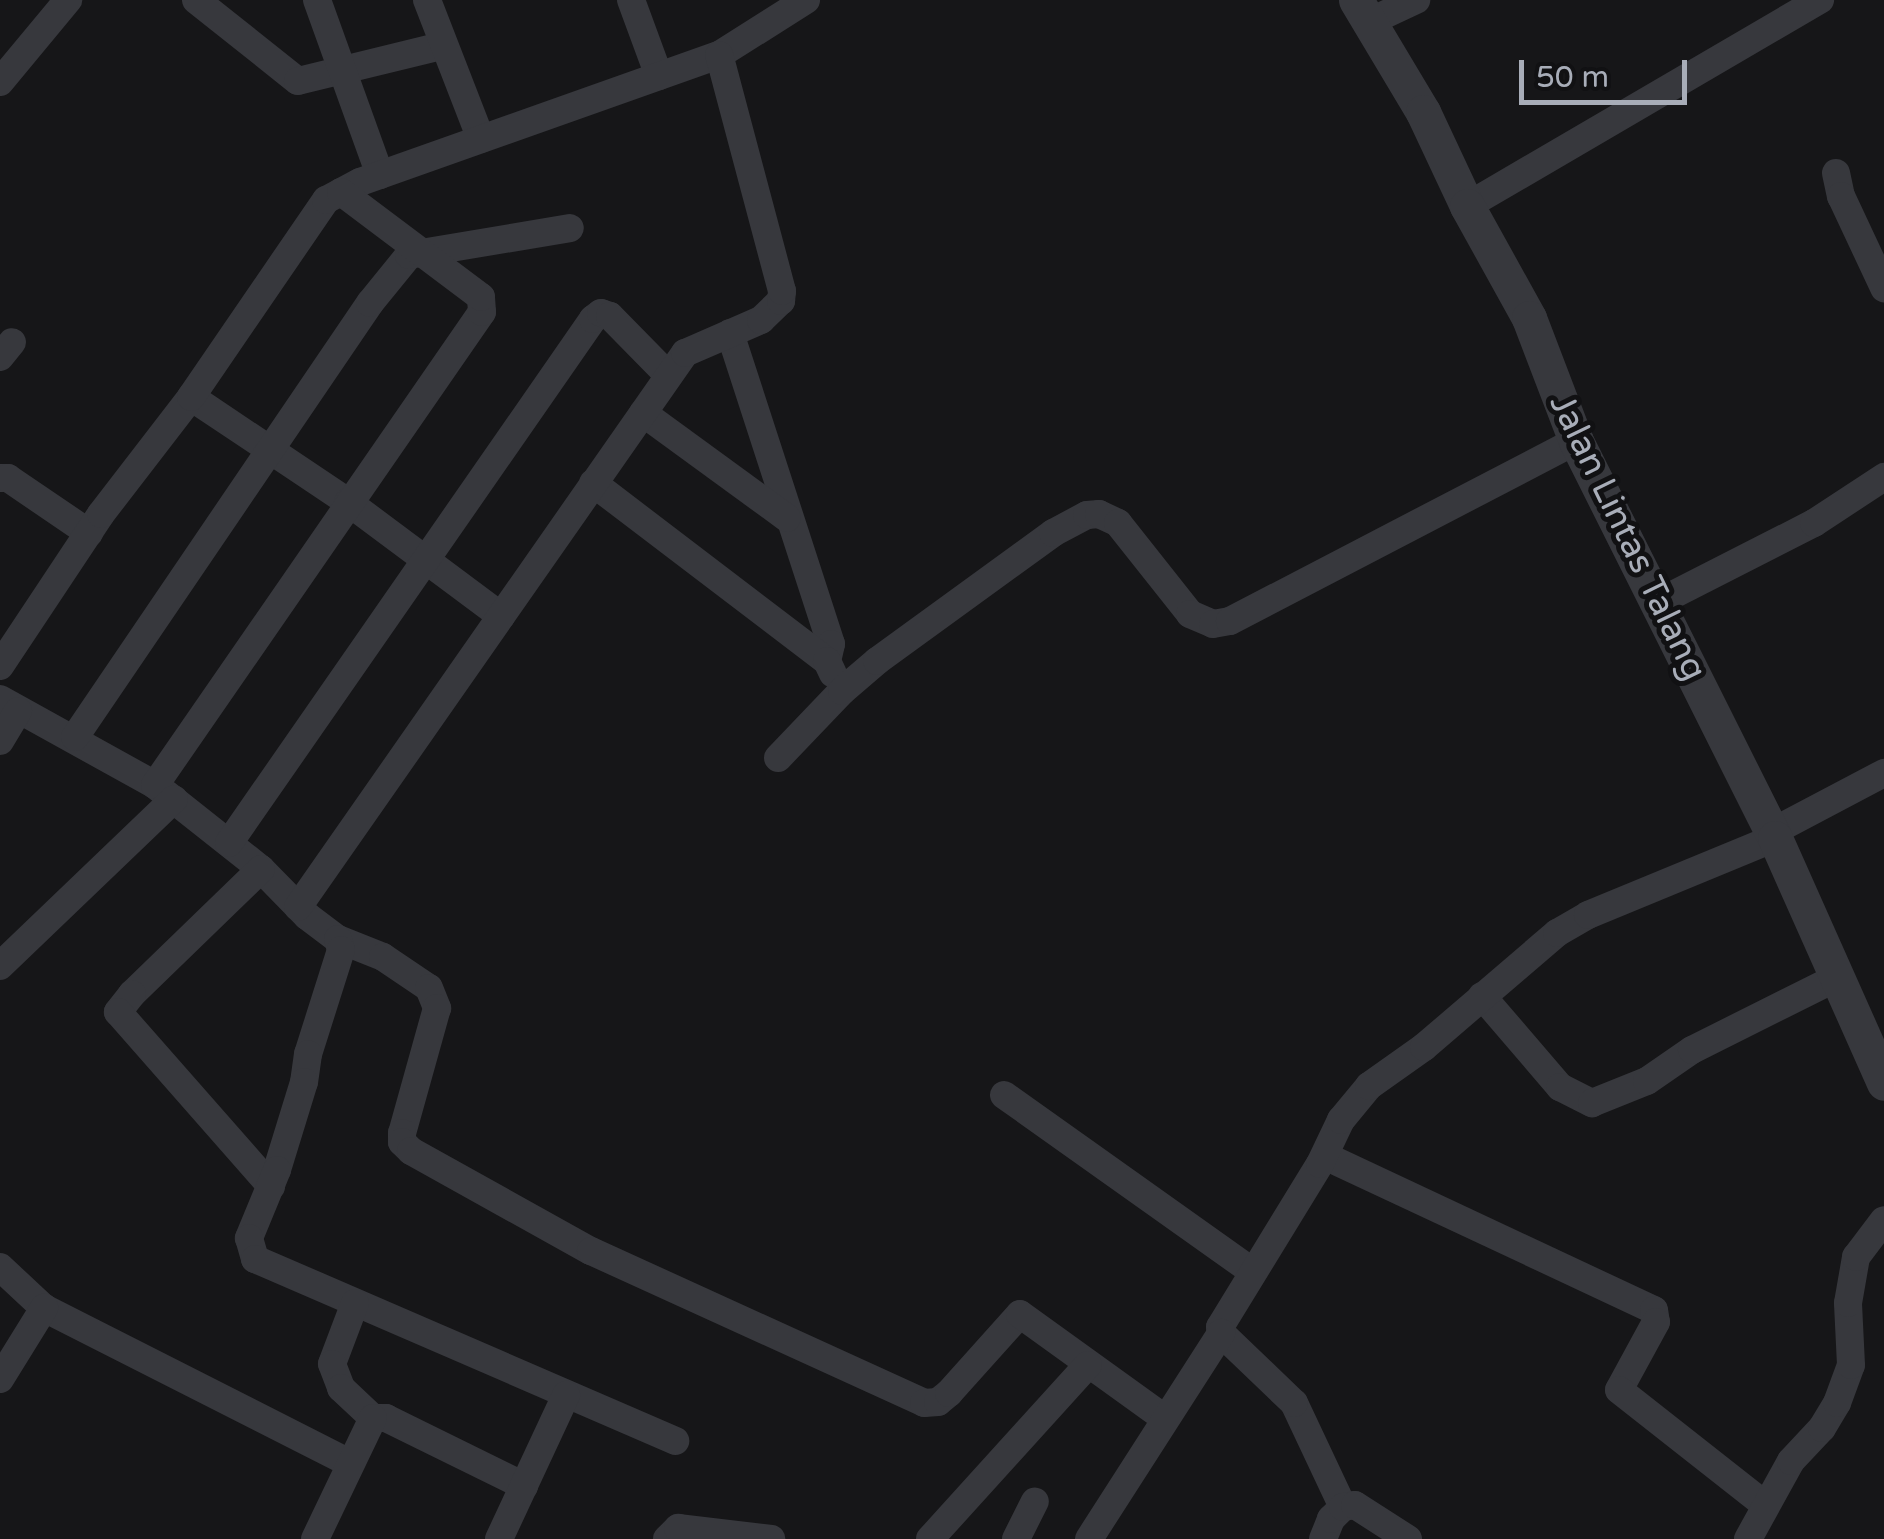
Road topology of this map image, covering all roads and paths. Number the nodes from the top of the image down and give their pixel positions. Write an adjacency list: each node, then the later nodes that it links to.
1 (68, 0): 15 (street)
2 (196, 0): 9 (street)
3 (318, 0): 13 (street)
4 (427, 0): 11 (street)
5 (632, 0): 14 (street)
6 (806, 0): 12 (street)
7 (1416, 0): 10 (street)
8 (1820, 0): 20 (street)
9 (230, 10): 13 (street)
10 (1364, 11): 20 (street, Jalan Lintas Talang)
11 (442, 46): 13 (street); 16 (street)
12 (719, 55): 14 (street); 24 (street)
13 (342, 70): 18 (street)
14 (659, 76): 16 (street)
15 (0, 82)
16 (481, 139): 18 (street)
17 (1836, 173): 23 (street)
18 (380, 175): 19 (street)
19 (341, 192): 22 (street); 26 (street)
20 (1467, 206): 28 (street, Jalan Lintas Talang)
21 (570, 228): 22 (street)
22 (419, 253): 29 (street); 33 (street)
23 (1884, 288)
24 (730, 333): 25 (street); 34 (street)
25 (668, 376): 27 (street); 36 (street)
26 (192, 397): 29 (street); 35 (street)
27 (643, 413): 32 (street); 34 (street)
28 (1576, 442): 37 (street, Jalan Lintas Talang); 41 (street)
29 (270, 452): 33 (street); 43 (street)
30 (1884, 477): 37 (street)
31 (0, 478): 35 (street)
32 (593, 483): 38 (street); 39 (street)
33 (348, 502): 36 (street); 47 (street)
34 (787, 518): 39 (street)
35 (88, 533): 40 (street)
36 (425, 562): 38 (street); 49 (street)
37 (1657, 603): 48 (street, Jalan Lintas Talang)
38 (500, 616): 51 (street)
39 (827, 661): 41 (street)
40 (0, 666)
41 (842, 691): 45 (street)
42 (9, 705): 43 (street); 44 (street)
43 (75, 737): 47 (street)
44 (0, 741)
45 (778, 758)
46 (1884, 773): 48 (street)
47 (164, 792): 49 (street); 53 (street)
48 (1773, 836): 54 (street, Jalan Lintas Talang); 55 (street)
49 (229, 843): 50 (street)
50 (261, 869): 51 (street); 59 (street)
51 (302, 911): 52 (street)
52 (338, 940): 59 (street); 66 (street)
53 (0, 966)
54 (1836, 978): 55 (street); 56 (street, Jalan Lintas Talang)
55 (1482, 996): 58 (street)
56 (1884, 1081)
57 (1004, 1095): 62 (street)
58 (1325, 1156): 62 (street); 75 (street)
59 (271, 1186): 63 (street)
60 (1884, 1220): 75 (street)
61 (0, 1267): 64 (street)
62 (1253, 1272): 65 (street)
63 (355, 1303): 68 (street); 69 (street)
64 (44, 1308): 67 (street); 72 (street)
65 (1221, 1333): 70 (street); 76 (street)
66 (1088, 1365): 70 (street); 81 (street)
67 (0, 1379)
68 (566, 1394): 71 (street); 73 (street)
69 (373, 1418): 72 (street); 73 (street)
70 (1164, 1418): 83 (street)
71 (675, 1440)
72 (349, 1462): 77 (street)
73 (524, 1486): 78 (street)
74 (1035, 1500): 82 (street)
75 (1765, 1504): 86 (street)
76 (1343, 1507): 84 (street); 85 (street)
77 (315, 1539)
78 (499, 1539)
79 (667, 1539): 80 (street)
80 (771, 1539)
81 (930, 1539)
82 (1016, 1539)
83 (1089, 1539)
84 (1323, 1539)
85 (1408, 1539)
86 (1748, 1539)

